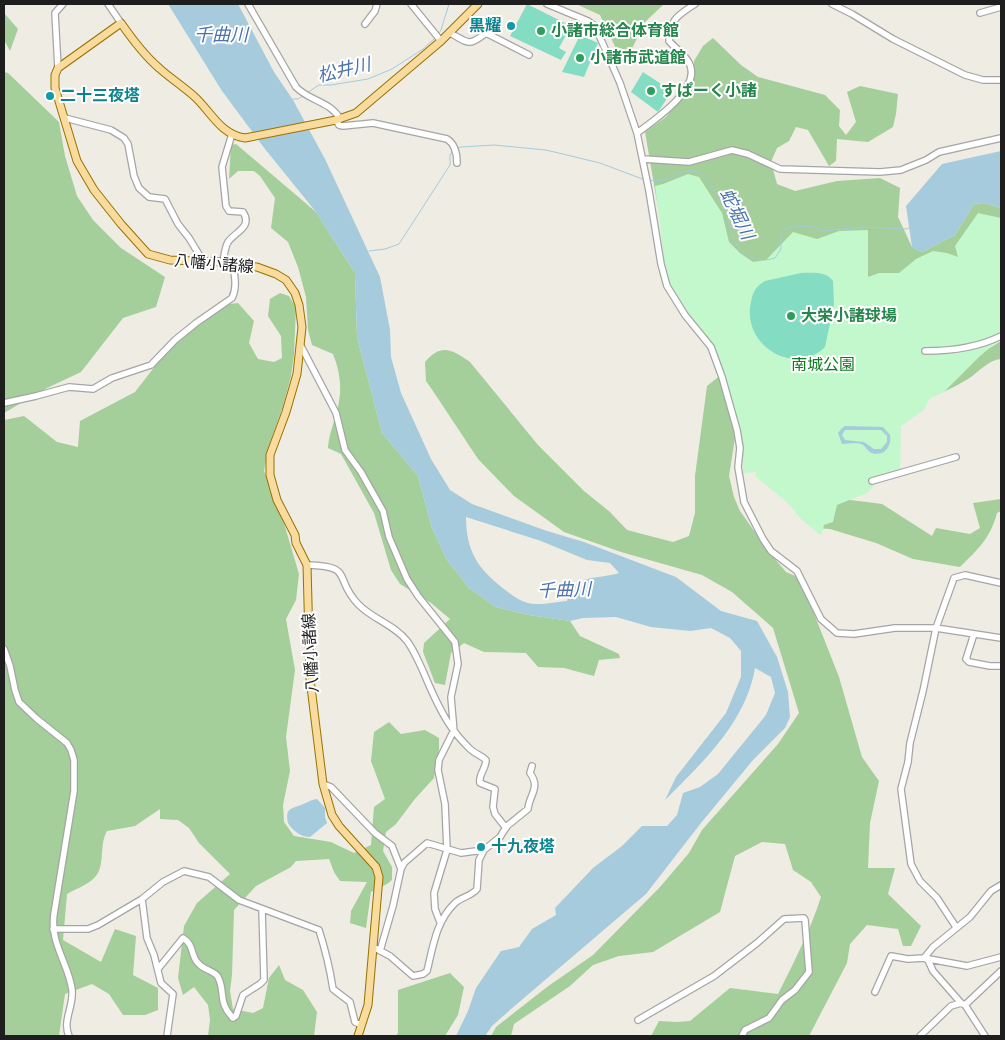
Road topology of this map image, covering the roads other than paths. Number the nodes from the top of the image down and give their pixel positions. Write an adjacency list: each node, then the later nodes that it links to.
1 (63, 4): 17 (street)
2 (108, 4): 12 (street)
3 (248, 4): 20 (street)
4 (377, 4): 13 (street)
5 (411, 4): 15 (street)
6 (478, 4): 14 (main road)
7 (547, 4): 21 (street)
8 (695, 4): 21 (street)
9 (832, 4): 18 (street)
10 (1001, 7): 11 (street)
11 (980, 13)
12 (121, 23): 17 (main road); 22 (main road)
13 (365, 24)
14 (450, 33): 15 (main road); 16 (street)
15 (441, 41): 20 (main road)
16 (529, 55)
17 (58, 68): 19 (main road, 八幡小諸線)
18 (1001, 80)
19 (65, 118): 26 (main road, 八幡小諸線); 26 (street)
20 (336, 120): 22 (main road); 25 (street)
21 (637, 133): 24 (street)
22 (232, 134): 27 (street)
23 (1001, 138): 24 (street)
24 (643, 159): 37 (street)
25 (457, 163)
26 (202, 261): 27 (main road, 八幡小諸線)
27 (223, 262): 28 (main road, 八幡小諸線)
28 (233, 266): 30 (main road, 八幡小諸線); 32 (street)
29 (1001, 336): 31 (street)
30 (301, 346): 35 (main road, 八幡小諸線); 42 (street)
31 (926, 351)
32 (4, 403)
33 (956, 457): 34 (street)
34 (872, 481)
35 (306, 565): 42 (street); 44 (main road, 八幡小諸線)
36 (1001, 583): 37 (street)
37 (936, 628): 38 (street); 53 (street)
38 (974, 634): 39 (street); 41 (street)
39 (1001, 638)
40 (4, 649): 54 (street)
41 (1001, 666)
42 (454, 732): 45 (street); 46 (street)
43 (532, 766): 45 (street)
44 (323, 784): 48 (street); 55 (main road, 八幡小諸線)
45 (506, 828): 47 (street)
46 (447, 850): 47 (street); 48 (street); 52 (street)
47 (484, 850): 52 (street)
48 (401, 869): 55 (street)
49 (1001, 884): 53 (street)
50 (142, 899): 51 (street); 54 (street); 58 (street)
51 (262, 909): 58 (street); 63 (street)
52 (440, 922): 55 (street)
53 (956, 927): 57 (street)
54 (53, 929): 64 (street)
55 (377, 949): 63 (main road, 八幡小諸線)
56 (1001, 957): 57 (street)
57 (924, 958): 60 (street); 61 (street)
58 (158, 969): 65 (street)
59 (1001, 971): 61 (street)
60 (875, 992)
61 (963, 1004): 68 (street); 69 (street)
62 (638, 1020): 67 (street)
63 (361, 1025): 66 (main road, 八幡小諸線)
64 (69, 1036)
65 (167, 1036)
66 (358, 1036)
67 (742, 1036)
68 (920, 1036)
69 (985, 1036)

